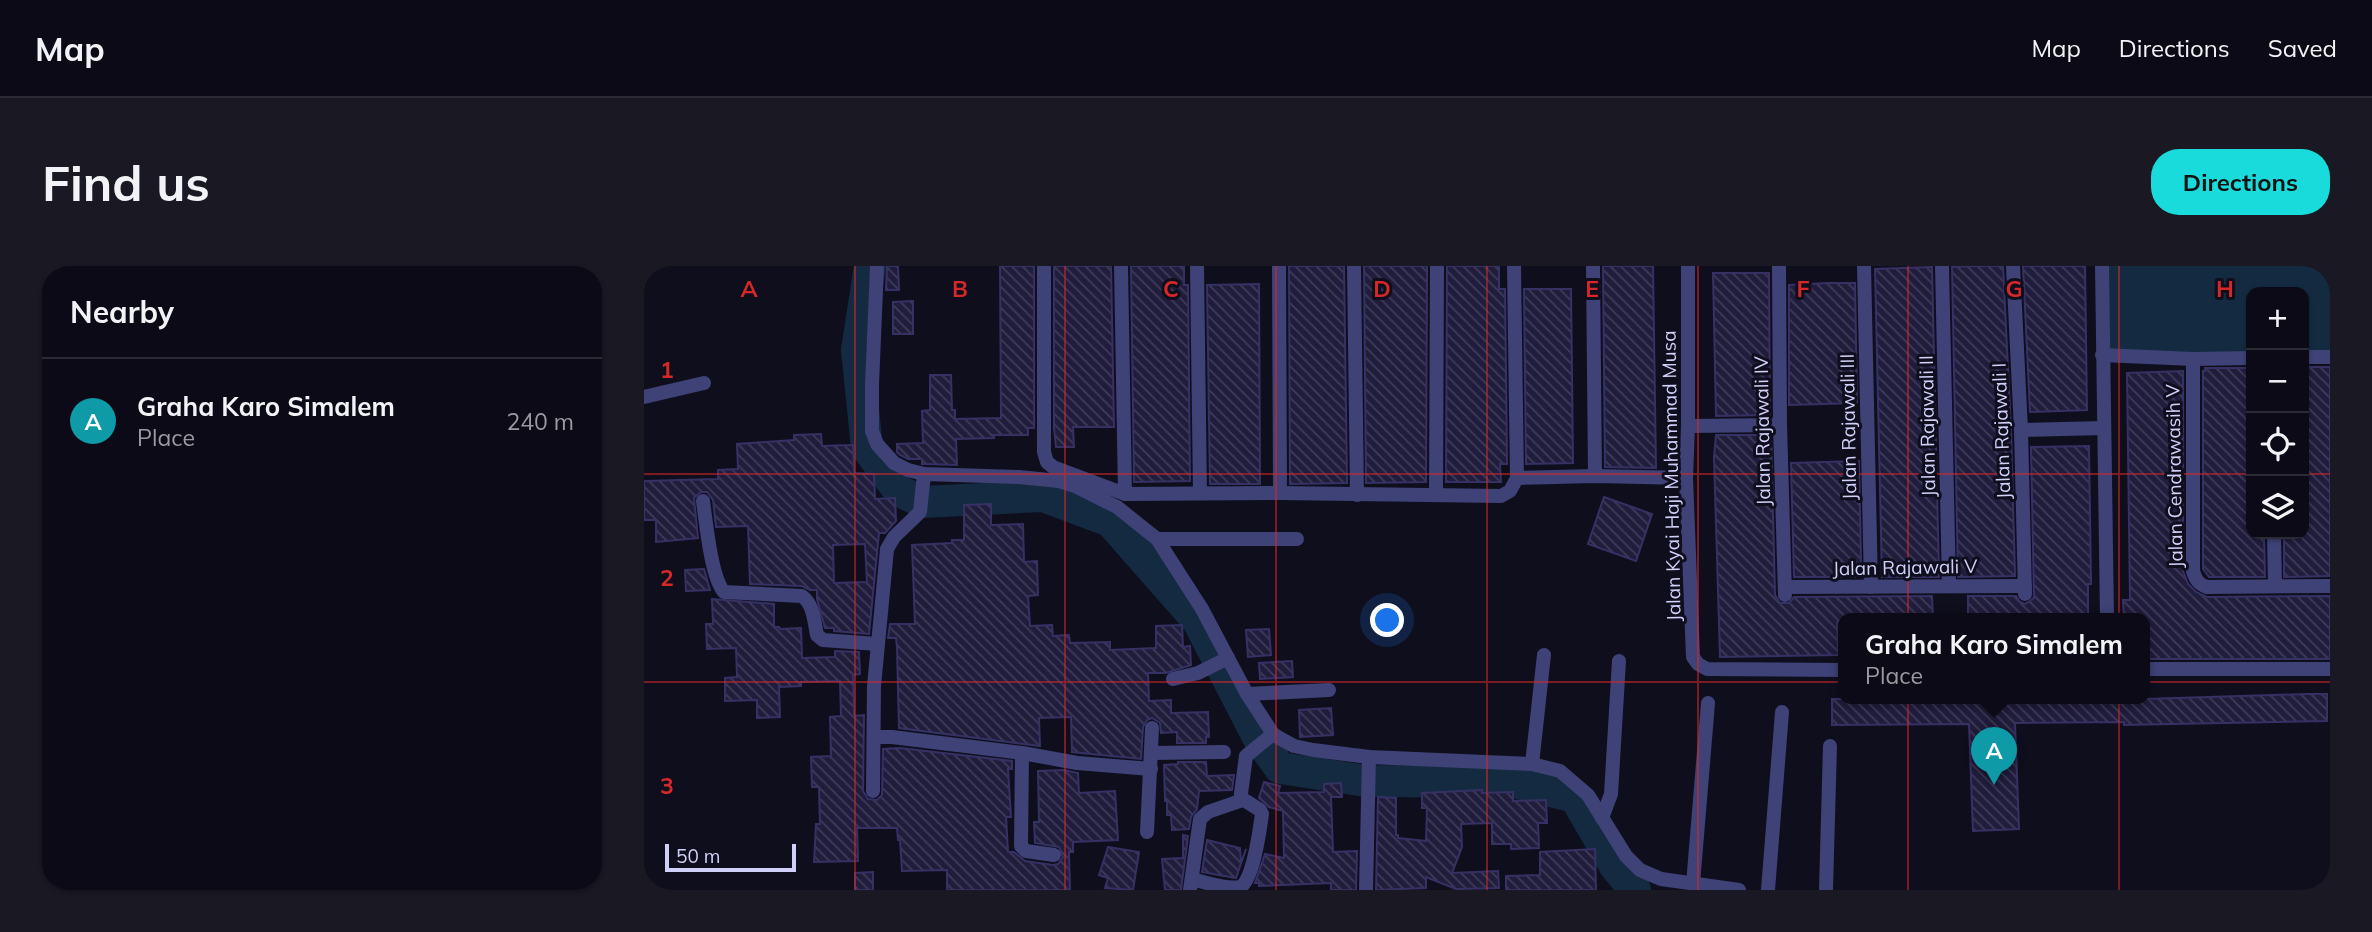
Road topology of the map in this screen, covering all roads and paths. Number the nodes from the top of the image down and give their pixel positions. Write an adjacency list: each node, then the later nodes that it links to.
1 (877, 266): 27 (street)
2 (1044, 266): 33 (street)
3 (1121, 266): 33 (street)
4 (1197, 266): 31 (street)
5 (1279, 266): 32 (street)
6 (1354, 266): 34 (street)
7 (1437, 266): 35 (street)
8 (1514, 266): 29 (street)
9 (1593, 266): 28 (street)
10 (1688, 266): 24 (street, Jalan Kyai Haji Muhammad Musa)
11 (1779, 266): 23 (street, Jalan Rajawali IV)
12 (1864, 266): 43 (street, Jalan Rajawali III)
13 (1941, 266): 40 (street, Jalan Rajawali II)
14 (2013, 266): 26 (street, Jalan Rajawali I)
15 (2102, 266): 16 (street)
16 (2102, 355): 20 (street); 25 (street)
17 (2309, 357): 18 (street)
18 (2330, 357)
19 (2246, 358): 20 (street)
20 (2193, 359): 41 (street, Jalan Cendrawasih V)
21 (704, 383): 22 (street)
22 (644, 397)
23 (1780, 425): 24 (street); 45 (street, Jalan Rajawali IV)
24 (1688, 426): 30 (street, Jalan Kyai Haji Muhammad Musa)
25 (2104, 428): 26 (street); 46 (street)
26 (2021, 430): 44 (street, Jalan Rajawali I)
27 (924, 474): 37 (street); 47 (street)
28 (1595, 476): 29 (street); 30 (street)
29 (1517, 478): 35 (street)
30 (1686, 478): 53 (street, Jalan Kyai Haji Muhammad Musa)
31 (1200, 493): 32 (street); 33 (street)
32 (1280, 493): 34 (street)
33 (1125, 494)
34 (1357, 495): 35 (street)
35 (1436, 495)
36 (703, 501): 47 (street)
37 (1157, 539): 38 (street); 50 (street)
38 (1297, 539)
39 (2274, 539): 41 (street)
40 (1949, 586): 43 (street, Jalan Rajawali V); 44 (street, Jalan Rajawali V)
41 (2275, 586): 42 (street)
42 (2330, 586)
43 (1871, 587): 45 (street, Jalan Rajawali V)
44 (2025, 590)
45 (1785, 591)
46 (2108, 613)
47 (877, 644): 60 (street)
48 (1544, 655): 67 (street)
49 (1619, 661): 71 (street)
50 (1221, 662): 54 (street); 56 (street)
51 (2150, 669): 52 (street)
52 (2330, 669)
53 (1838, 670)
54 (1173, 679)
55 (1329, 690): 56 (street)
56 (1247, 694): 61 (street)
57 (1707, 702): 75 (street)
58 (1782, 712): 79 (street)
59 (1153, 728): 65 (street)
60 (874, 737): 64 (street); 69 (street)
61 (1269, 737): 66 (street); 70 (street)
62 (1830, 746): 80 (street)
63 (1224, 752): 65 (street)
64 (1023, 753): 68 (street); 73 (street)
65 (1151, 753): 68 (street)
66 (1370, 764): 67 (street); 77 (street)
67 (1532, 764): 71 (street)
68 (1151, 769): 72 (street)
69 (873, 791)
70 (1241, 799): 74 (street); 74 (street)
71 (1602, 818): 76 (street)
72 (1147, 832)
73 (1054, 855)
74 (1191, 884)
75 (1693, 884): 76 (street); 78 (street)
76 (1660, 885)
77 (1366, 890)
78 (1739, 890)
79 (1768, 890)
80 (1826, 890)

